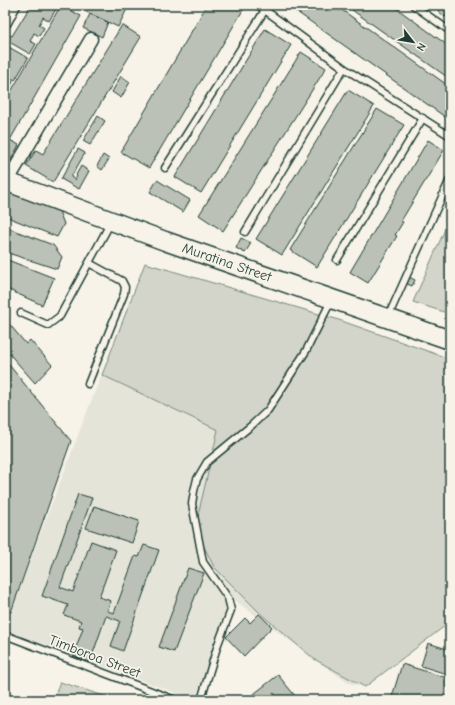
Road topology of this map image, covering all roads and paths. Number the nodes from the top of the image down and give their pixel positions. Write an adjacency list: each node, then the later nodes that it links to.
1 (14, 5): 5 (street)
2 (258, 5): 4 (lane)
3 (413, 5): 6 (lane)
4 (265, 10): 8 (lane); 11 (lane)
5 (5, 22)
6 (450, 31)
7 (91, 39): 13 (street)
8 (344, 68): 9 (lane); 15 (lane)
9 (423, 118): 10 (lane); 16 (lane)
10 (450, 136)
11 (165, 168)
12 (450, 180): 20 (lane)
13 (6, 182): 14 (main road, Muratina Street)
14 (112, 221): 17 (lane); 18 (main road, Muratina Street)
15 (245, 232)
16 (336, 260)
17 (89, 263): 19 (lane); 22 (lane)
18 (332, 298): 20 (main road, Muratina Street); 25 (lane)
19 (21, 313)
20 (388, 318): 21 (main road, Muratina Street)
21 (450, 340)
22 (88, 384)
23 (5, 635): 24 (lane, Timboroa Street)
24 (175, 700)
25 (201, 700)

